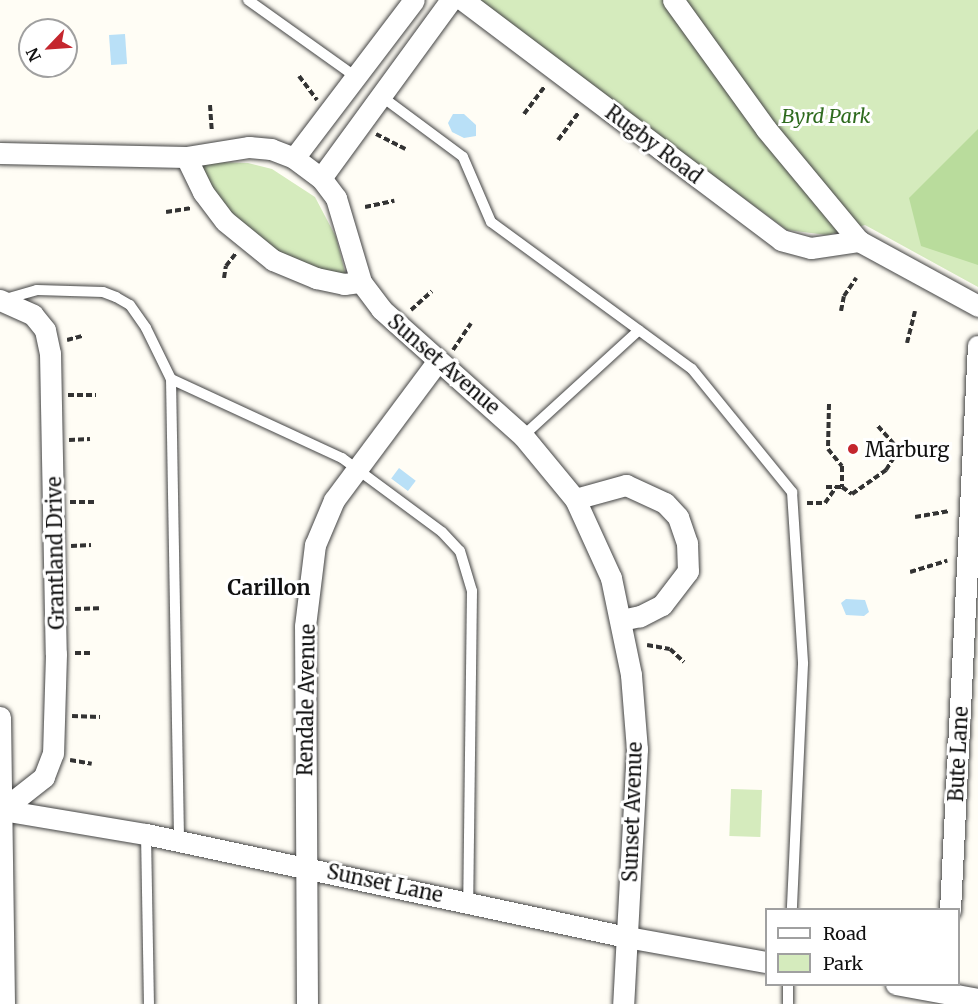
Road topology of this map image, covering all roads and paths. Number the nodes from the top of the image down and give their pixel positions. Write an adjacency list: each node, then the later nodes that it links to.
1 (248, 0): 7 (lane)
2 (414, 0): 7 (street)
3 (452, 0): 9 (street)
4 (463, 0): 26 (street, Rugby Road)
5 (673, 0): 26 (street)
6 (299, 76): 10 (path)
7 (356, 77): 20 (street)
8 (541, 91): 12 (path)
9 (381, 96): 21 (street); 38 (lane)
10 (316, 99)
11 (210, 105): 14 (path)
12 (524, 114)
13 (576, 117): 16 (path)
14 (212, 132)
15 (376, 134): 17 (path)
16 (558, 140)
17 (405, 149)
18 (0, 153): 19 (street, Sunset Avenue)
19 (186, 157): 20 (street, Sunset Avenue); 30 (street)
20 (294, 158): 21 (street, Sunset Avenue)
21 (321, 178): 30 (street, Sunset Avenue)
22 (394, 201): 23 (path)
23 (364, 207)
24 (192, 208): 25 (path)
25 (166, 212)
26 (859, 242): 33 (street)
27 (235, 255): 28 (path)
28 (224, 278)
29 (856, 279): 34 (path)
30 (361, 282): 41 (street, Sunset Avenue)
31 (432, 291): 36 (path)
32 (1, 300): 42 (lane); 43 (street, Grantland Drive)
33 (978, 306)
34 (841, 311)
35 (915, 311): 39 (path)
36 (409, 312)
37 (471, 323): 41 (path)
38 (639, 330): 47 (lane); 73 (lane)
39 (907, 343)
40 (978, 346): 56 (street, Bute Lane)
41 (445, 356): 47 (street, Sunset Avenue); 48 (street, Rendale Avenue)
42 (171, 379): 48 (lane); 70 (lane)
43 (52, 395): 44 (path); 54 (street, Grantland Drive)
44 (96, 395)
45 (830, 404): 51 (path)
46 (878, 426): 51 (path)
47 (523, 436): 53 (street, Sunset Avenue)
48 (357, 469): 71 (street, Rendale Avenue); 72 (lane)
49 (826, 487): 50 (path)
50 (836, 487): 51 (path); 52 (path)
51 (842, 487)
52 (804, 496)
53 (575, 499): 62 (street, Sunset Avenue); 62 (street)
54 (54, 502): 55 (path); 61 (street, Grantland Drive)
55 (97, 502)
56 (966, 513): 57 (path); 74 (street, Bute Lane)
57 (915, 517)
58 (947, 561): 59 (path)
59 (910, 572)
60 (99, 608): 61 (path)
61 (56, 609): 65 (street, Grantland Drive)
62 (621, 620): 75 (street, Sunset Avenue)
63 (648, 645): 64 (path)
64 (684, 662)
65 (56, 716): 67 (path); 68 (street, Grantland Drive)
66 (0, 717): 68 (street)
67 (100, 717)
68 (2, 810): 69 (street, Sunset Lane); 81 (street)
69 (146, 834): 70 (street, Sunset Lane); 82 (lane)
70 (179, 842): 71 (street, Sunset Lane)
71 (304, 867): 72 (street, Sunset Lane); 83 (street, Rendale Avenue)
72 (468, 900): 75 (street, Sunset Lane)
73 (792, 908)
74 (950, 908)
75 (627, 937): 76 (street, Sunset Lane); 84 (street, Sunset Avenue)
76 (765, 962)
77 (788, 986): 85 (lane)
78 (906, 986): 79 (street)
79 (946, 994): 80 (street)
80 (978, 999)
81 (4, 1004)
82 (149, 1004)
83 (307, 1004)
84 (623, 1004)
85 (788, 1004)

